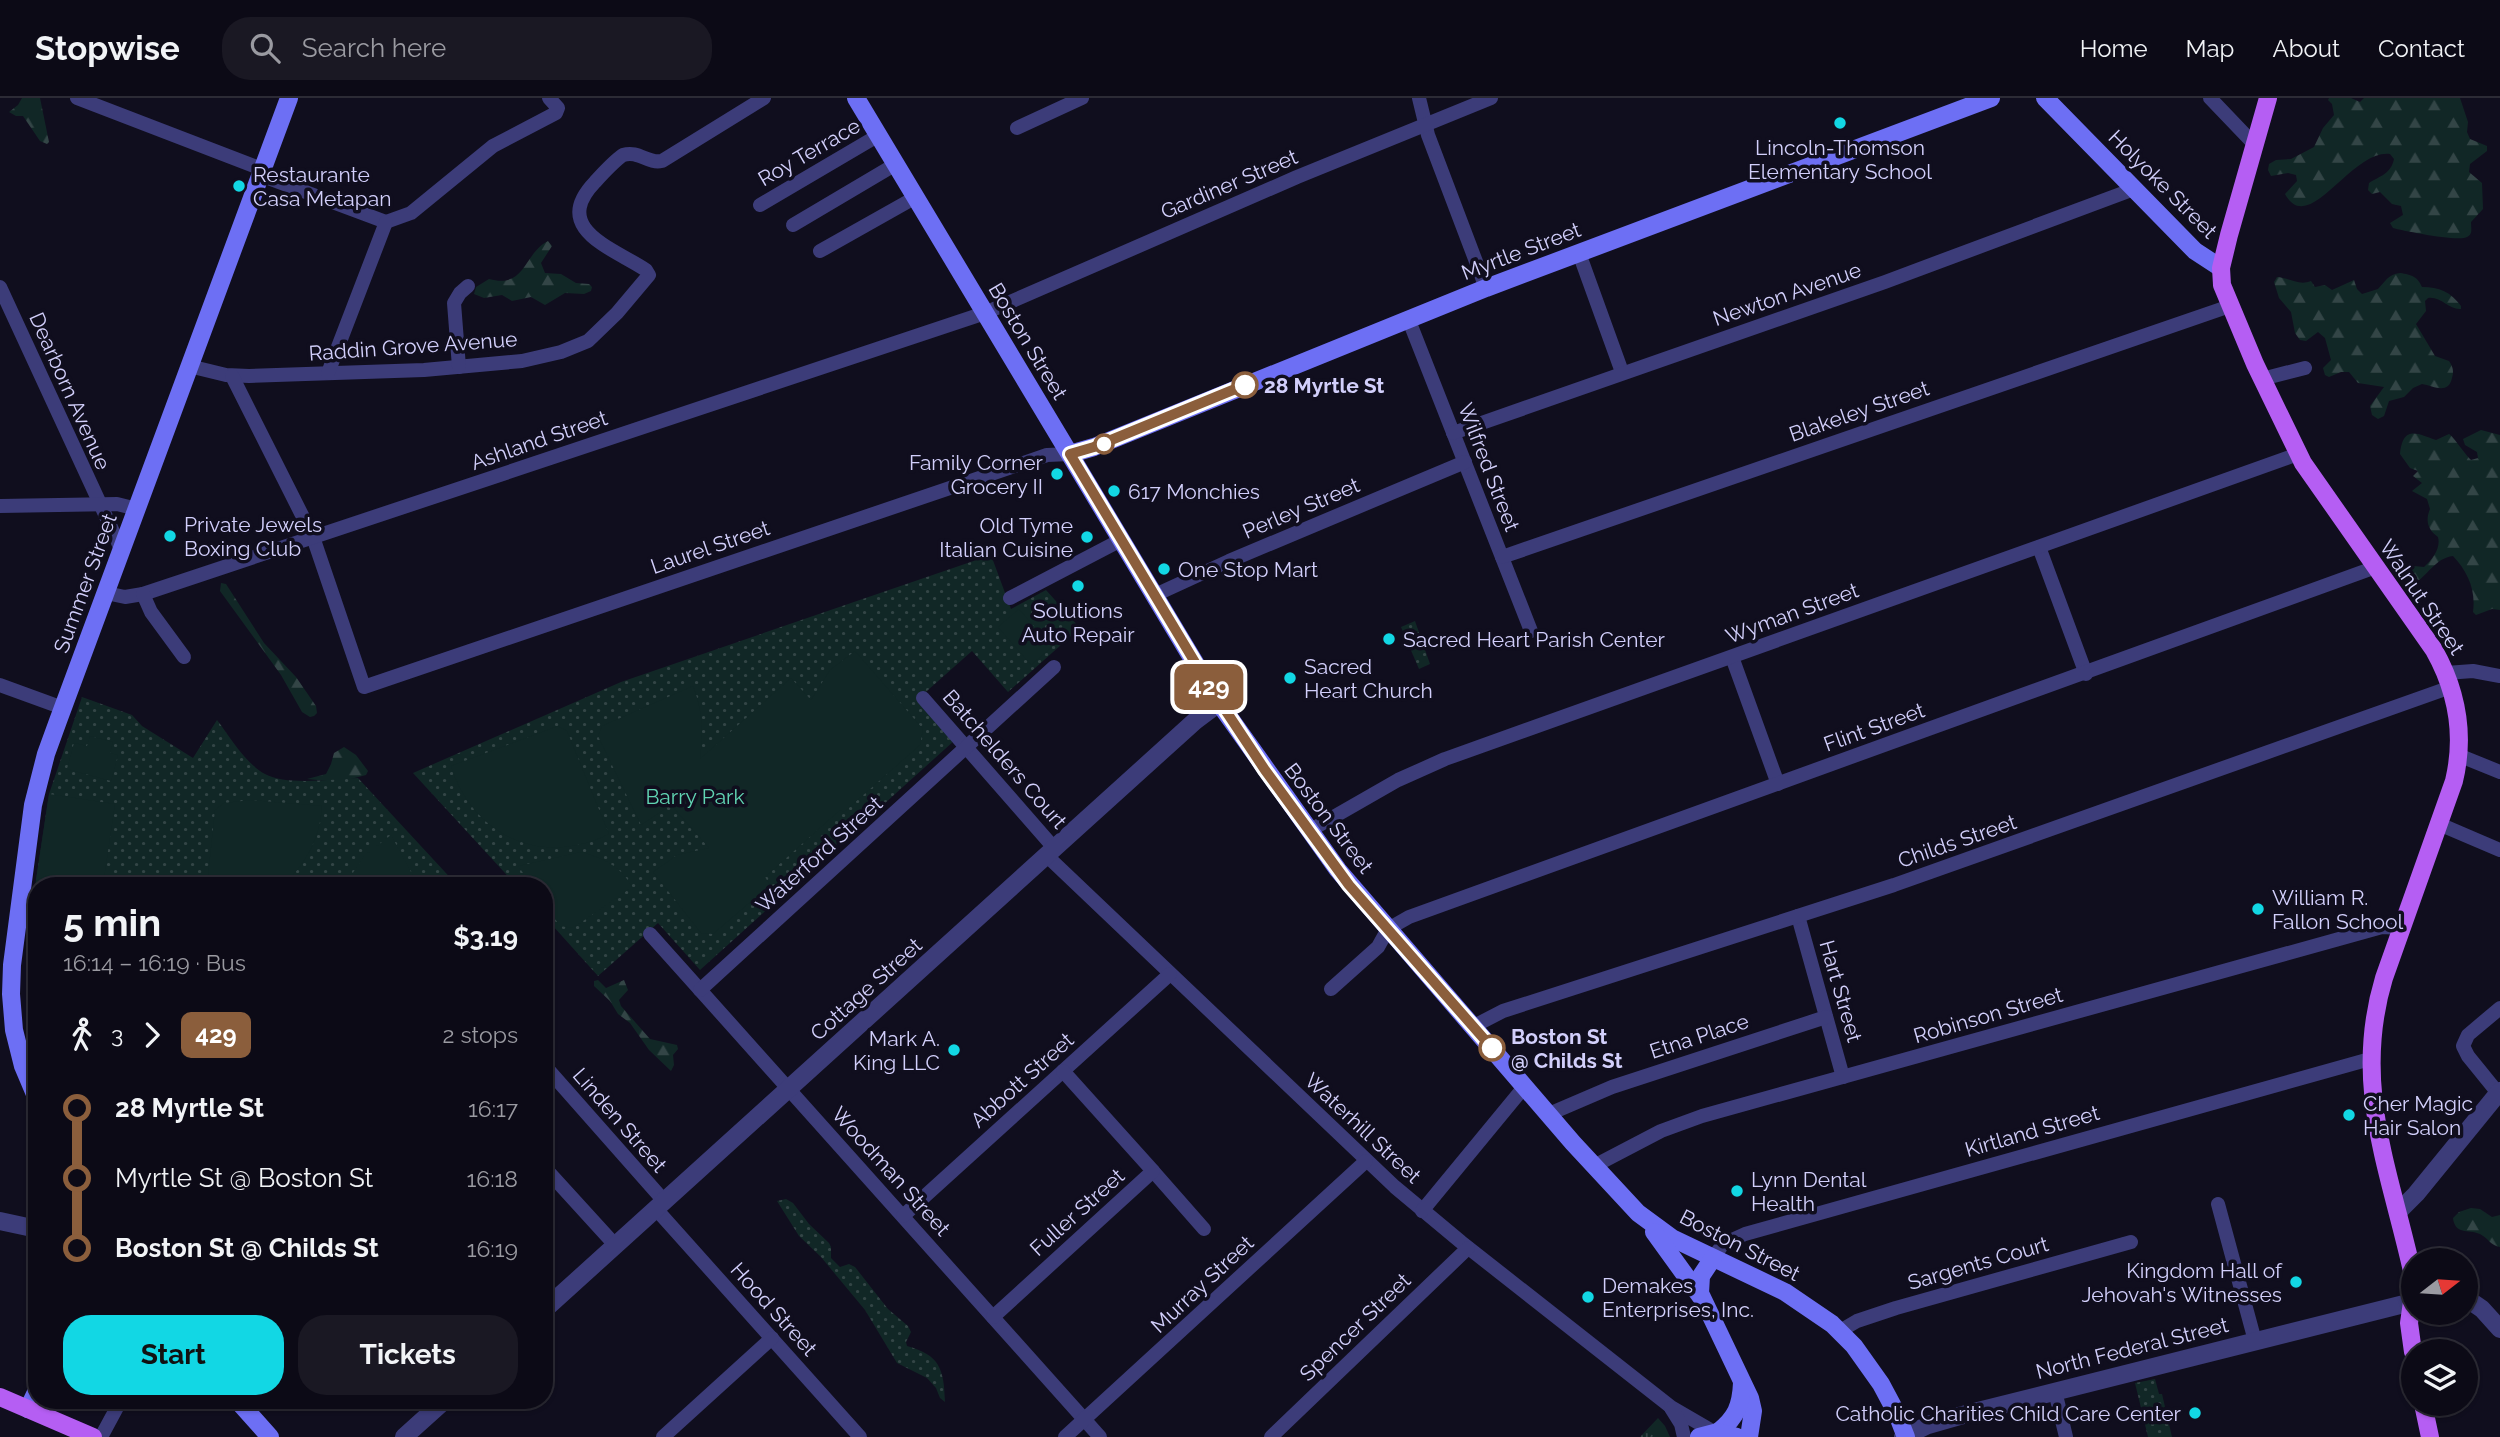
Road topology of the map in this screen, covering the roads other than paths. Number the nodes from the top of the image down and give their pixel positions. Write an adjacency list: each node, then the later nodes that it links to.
1 (77, 98): 18 (street)
2 (289, 98): 18 (main road, Summer Street)
3 (550, 98): 22 (street)
4 (764, 98): 34 (street, Raddin Grove Avenue)
5 (856, 98): 15 (main road, Boston Street)
6 (1082, 98): 14 (street)
7 (1419, 98): 13 (street)
8 (1491, 98): 13 (street, Gardiner Street)
9 (1991, 98): 25 (main road, Myrtle Street)
10 (2045, 98): 19 (main road, Holyoke Street)
11 (2210, 98): 16 (street)
12 (2268, 98): 16 (main road, Walnut Street)
13 (1425, 123): 29 (street); 31 (street, Gardiner Street)
14 (1017, 128)
15 (879, 135): 17 (main road, Boston Street); 21 (street, Roy Terrace)
16 (2255, 145): 26 (main road, Walnut Street)
17 (896, 164): 20 (main road, Boston Street); 23 (street)
18 (261, 172): 22 (street); 33 (main road, Summer Street)
19 (2134, 189): 26 (main road, Holyoke Street); 36 (street, Newton Avenue)
20 (916, 197): 24 (street); 31 (main road, Boston Street)
21 (760, 205)
22 (386, 222): 37 (street)
23 (793, 225)
24 (820, 251)
25 (1579, 253): 29 (main road, Myrtle Street); 36 (street)
26 (2221, 268): 30 (main road, Walnut Street)
27 (468, 286): 34 (street)
28 (0, 287): 44 (street, Dearborn Avenue)
29 (1486, 288): 32 (main road, Myrtle Street)
30 (2230, 306): 39 (main road, Walnut Street); 51 (street, Blakeley Street)
31 (985, 313): 41 (main road, Boston Street); 47 (street, Ashland Street)
32 (1408, 318): 40 (street, Wilfred Street); 41 (main road, Myrtle Street)
33 (189, 366): 38 (street, Raddin Grove Avenue); 46 (main road, Summer Street)
34 (459, 367): 37 (street, Raddin Grove Avenue)
35 (2305, 368): 39 (street)
36 (1622, 372): 40 (street, Newton Avenue)
37 (328, 373): 38 (street, Raddin Grove Avenue)
38 (232, 376): 47 (street)
39 (2262, 379): 42 (main road, Walnut Street)
40 (1453, 433): 43 (street, Wilfred Street)
41 (1070, 454): 47 (street, Laurel Street); 48 (main road, Boston Street)
42 (2298, 454): 49 (street, Wyman Street); 52 (main road, Walnut Street)
43 (1465, 462): 51 (street, Wilfred Street); 55 (street, Perley Street)
44 (99, 504): 45 (street); 46 (street); 50 (street, Dearborn Avenue)
45 (0, 506)
46 (136, 509): 50 (main road, Summer Street)
47 (313, 537): 54 (street, Ashland Street)
48 (1121, 540): 55 (main road, Boston Street); 56 (street)
49 (2039, 547): 59 (street, Wyman Street); 61 (street)
50 (121, 550): 53 (main road, Summer Street)
51 (1502, 557): 57 (street, Wilfred Street)
52 (2376, 568): 61 (street, Flint Street); 63 (main road, Walnut Street)
53 (106, 593): 54 (street, Ashland Street); 67 (main road, Summer Street)
54 (143, 594): 58 (street)
55 (1155, 595): 66 (main road, Boston Street)
56 (1010, 598)
57 (1531, 631)
58 (184, 657)
59 (1732, 657): 71 (street); 73 (street, Wyman Street)
60 (1054, 667): 68 (street, Waterford Street)
61 (2086, 674): 71 (street, Flint Street)
62 (2500, 676): 63 (street, Childs Street)
63 (2449, 680): 69 (main road, Walnut Street); 76 (street, Childs Street)
64 (0, 685): 67 (street)
65 (923, 698): 68 (street, Batchelders Court)
66 (1219, 703): 73 (main road, Boston Street); 75 (street, Cottage Street)
67 (63, 708): 90 (main road, Summer Street)
68 (965, 747): 75 (street, Batchelders Court); 82 (street, Waterford Street)
69 (2458, 755): 70 (street); 72 (main road, Walnut Street)
70 (2500, 772)
71 (1778, 784): 78 (street, Flint Street)
72 (2439, 824): 74 (street); 77 (main road, Walnut Street)
73 (1309, 831): 78 (main road, Boston Street)
74 (2500, 850)
75 (1051, 852): 80 (street, Waterhill Street); 92 (street, Cottage Street)
76 (1798, 916): 84 (street, Hart Street); 85 (street, Childs Street)
77 (2402, 928): 86 (main road, Walnut Street); 89 (street, Robinson Street)
78 (1388, 929): 81 (street); 85 (main road, Boston Street)
79 (650, 934): 82 (street, Woodman Street)
80 (1170, 974): 87 (street, Abbott Street); 95 (street, Waterhill Street)
81 (1331, 989)
82 (700, 990): 92 (street, Woodman Street)
83 (2500, 1008): 93 (street)
84 (1826, 1017): 89 (street, Hart Street); 94 (street, Etna Place)
85 (1474, 1026): 91 (main road, Boston Street)
86 (2370, 1059): 102 (main road, Walnut Street); 112 (street, Kirtland Street)
87 (1063, 1072): 97 (street, Fuller Street); 104 (street, Abbott Street)
88 (553, 1076): 100 (street, Linden Street)
89 (1843, 1077): 96 (street, Robinson Street)
90 (28, 1078)
91 (1525, 1086): 94 (main road, Boston Street); 101 (street)
92 (789, 1089): 100 (street, Cottage Street); 104 (street, Woodman Street)
93 (2499, 1092): 102 (street)
94 (1549, 1114): 96 (main road, Boston Street)
95 (1366, 1161): 101 (street, Waterhill Street); 132 (street, Murray Street)
96 (1594, 1166): 103 (main road, Boston Street)
97 (1153, 1171): 107 (street); 117 (street, Fuller Street)
98 (553, 1177): 109 (street)
99 (2218, 1204): 121 (street)
100 (661, 1205): 109 (street, Cottage Street); 120 (street, Hood Street)
101 (1422, 1211): 110 (street, Waterhill Street)
102 (2398, 1212): 111 (main road, Walnut Street)
103 (1639, 1213): 112 (main road, Boston Street); 113 (main road)
104 (903, 1216): 117 (street, Woodman Street)
105 (0, 1221): 106 (street)
106 (28, 1227)
107 (1204, 1229)
108 (2131, 1242): 119 (street, Sargents Court)
109 (616, 1246): 114 (street, Cottage Street)
110 (1468, 1248): 125 (street, Waterhill Street); 143 (street, Spencer Street)
111 (2407, 1248)
112 (1713, 1258): 113 (main road); 119 (main road, Boston Street)
113 (1703, 1299): 122 (main road)
114 (553, 1302)
115 (2401, 1305): 121 (street, North Federal Street)
116 (2478, 1307): 118 (street)
117 (993, 1317): 132 (street, Woodman Street)
118 (2500, 1329)
119 (1840, 1331): 135 (main road, Boston Street)
120 (772, 1338): 139 (street); 140 (street, Hood Street)
121 (2255, 1341): 123 (street, North Federal Street)
122 (1742, 1383): 133 (main road); 146 (main road)
123 (2056, 1391): 135 (street, North Federal Street); 147 (street)
124 (0, 1397): 126 (main road)
125 (1671, 1407): 133 (street, Waterhill Street); 144 (street, Waterhill Street)
126 (28, 1409)
127 (29, 1409): 134 (main road)
128 (116, 1409): 136 (street)
129 (245, 1409): 137 (main road)
130 (430, 1409): 138 (street)
131 (2426, 1416): 148 (main road)
132 (1085, 1420): 141 (street, Murray Street); 142 (street, Woodman Street)
133 (1710, 1433): 145 (main road)
134 (85, 1436)
135 (1905, 1436)
136 (101, 1437)
137 (270, 1437)
138 (404, 1437)
139 (663, 1437)
140 (860, 1437)
141 (1065, 1437)
142 (1100, 1437)
143 (1271, 1437)
144 (1684, 1437)
145 (1737, 1437)
146 (1749, 1437)
147 (2066, 1437)
148 (2430, 1437)

